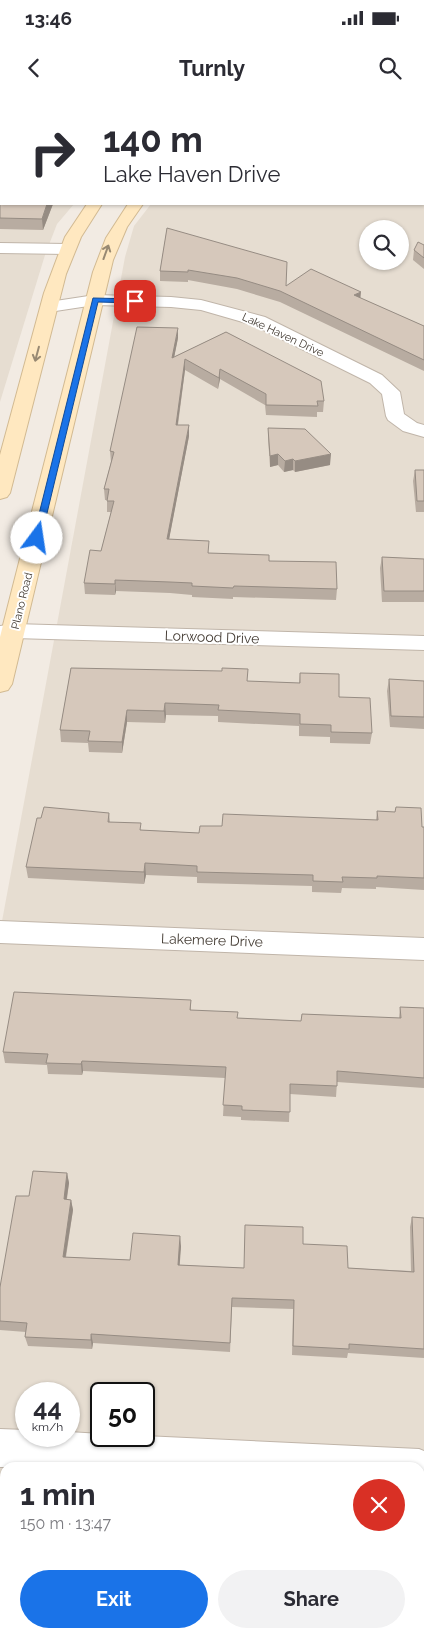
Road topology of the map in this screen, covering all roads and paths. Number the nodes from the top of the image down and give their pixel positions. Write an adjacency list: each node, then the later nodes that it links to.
1 (94, 205): 4 (main road)
2 (135, 205): 5 (main road, Plano Road, one-way to 2)
3 (0, 248): 4 (street)
4 (67, 249): 6 (main road)
5 (95, 300): 6 (street, Lake Haven Drive); 7 (street, Lake Haven Drive); 9 (main road, Plano Road)
6 (49, 306): 8 (main road, one-way to 8)
7 (424, 431)
8 (0, 493)
9 (7, 632): 10 (street, Lorwood Drive); 11 (main road, Plano Road)
10 (424, 643)
11 (0, 684)
12 (0, 932): 13 (street, Lakemere Drive)
13 (424, 949)
14 (0, 1448): 15 (street)
15 (245, 1462)

